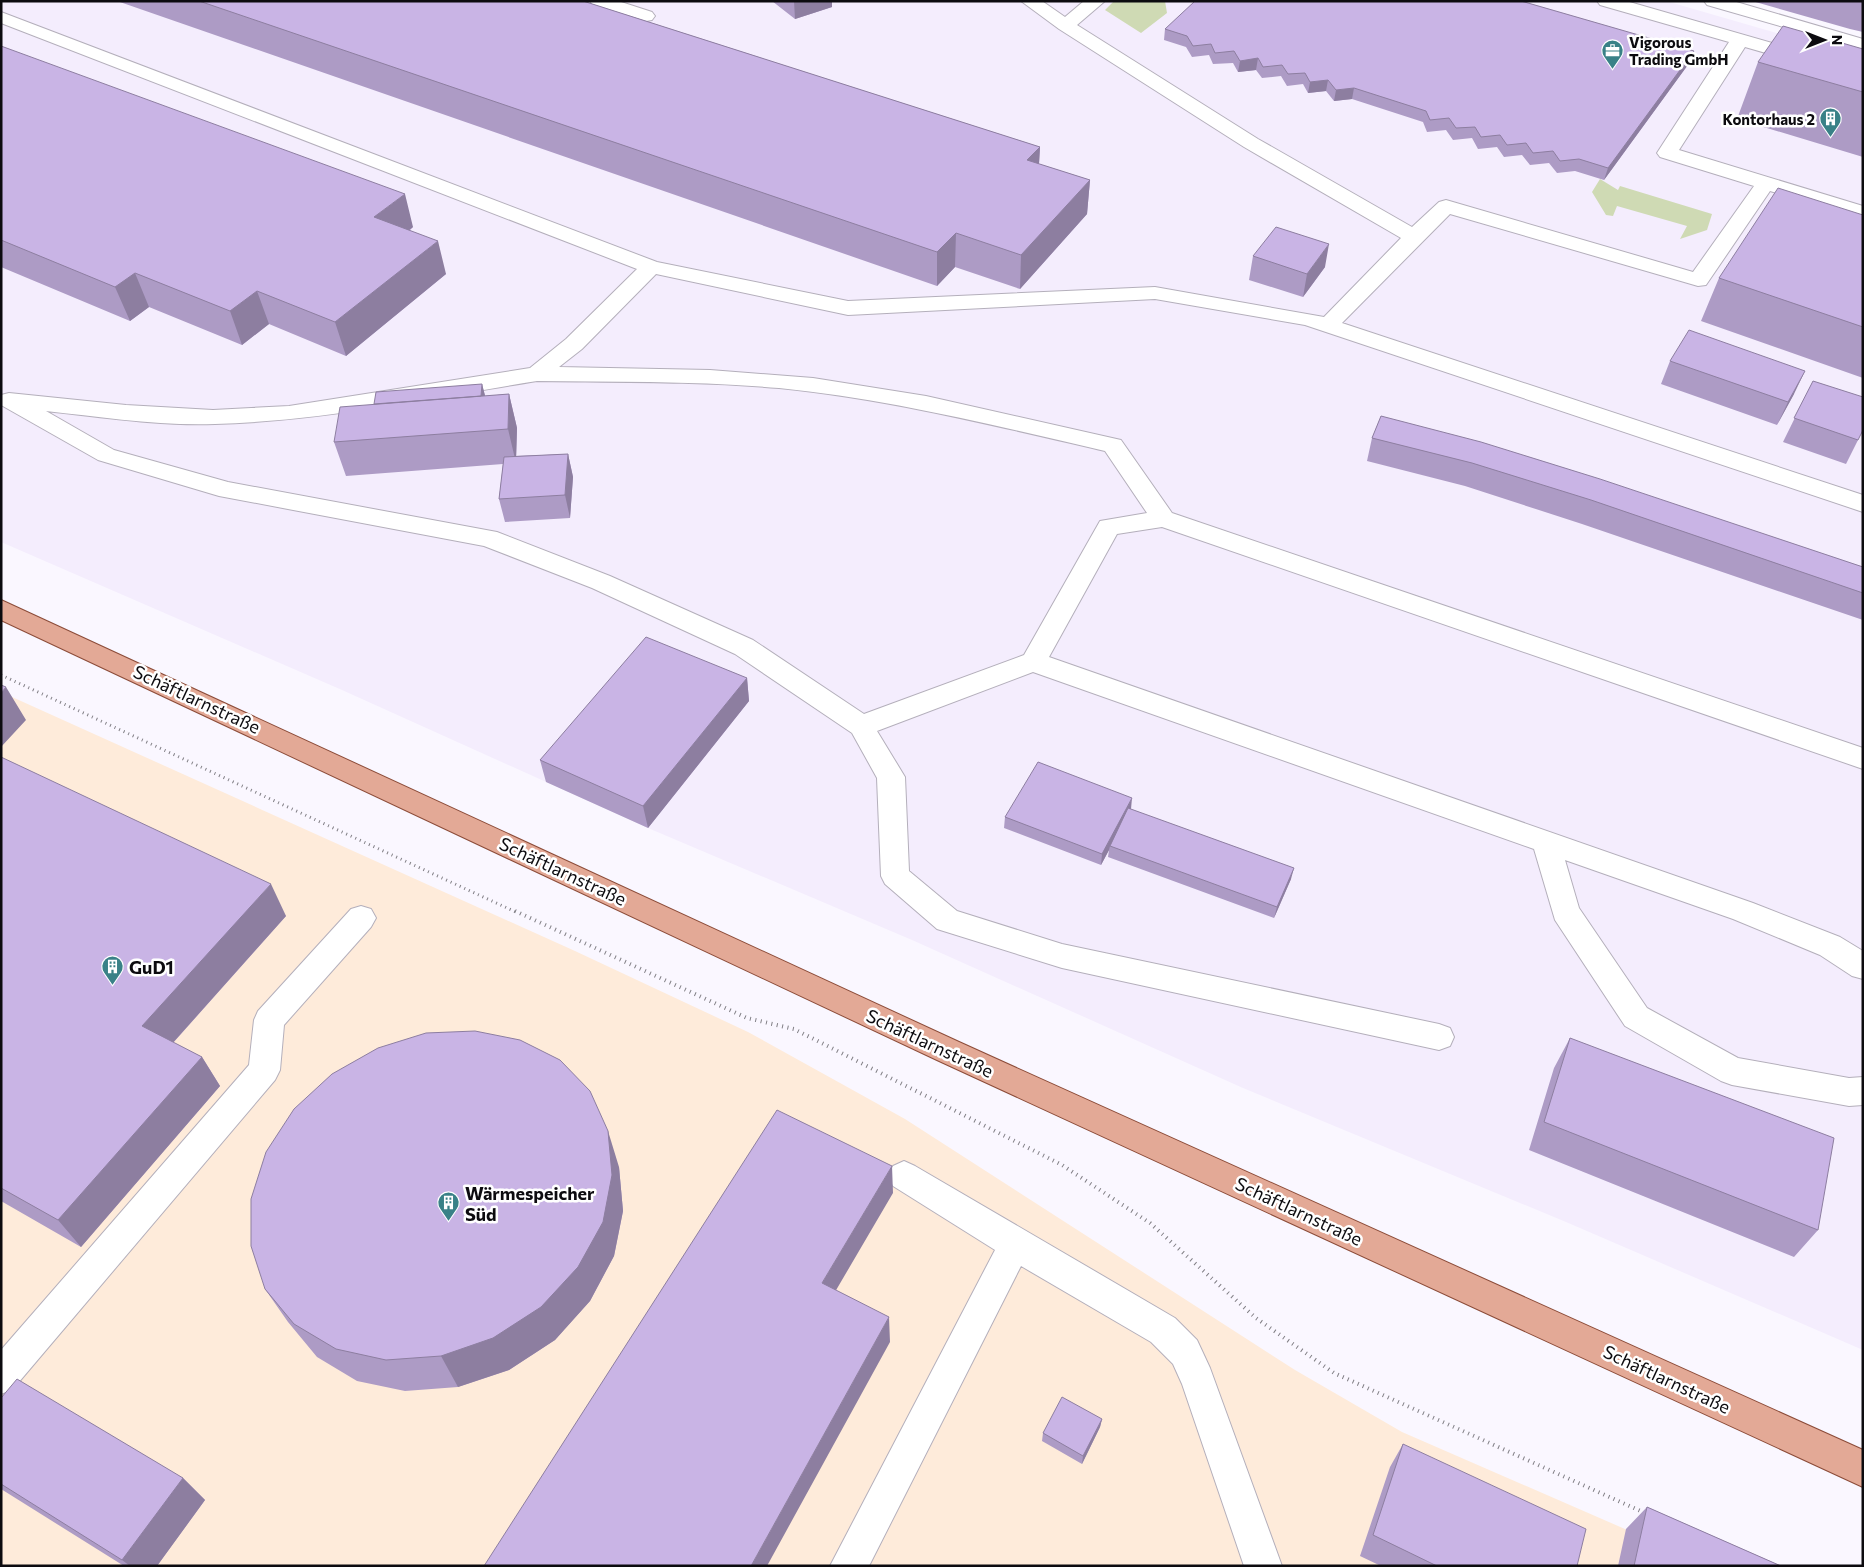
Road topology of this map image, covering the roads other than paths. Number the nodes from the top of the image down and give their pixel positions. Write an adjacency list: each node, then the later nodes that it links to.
1 (599, 1): 6 (street)
2 (1030, 1): 8 (street)
3 (1096, 1): 8 (street)
4 (1606, 1): 9 (street)
5 (1713, 1): 10 (street)
6 (646, 16)
7 (1, 17): 15 (street)
8 (1065, 25): 14 (street)
9 (1740, 40): 11 (street); 12 (street)
10 (1863, 45)
11 (1863, 75)
12 (1766, 183): 13 (street); 14 (street)
13 (1863, 213)
14 (1414, 237): 16 (street)
15 (651, 267): 16 (street); 17 (street)
16 (1328, 325): 19 (street)
17 (537, 374): 18 (street); 20 (street)
18 (5, 398): 23 (street)
19 (1863, 504)
20 (1163, 518): 22 (street); 24 (street)
21 (1, 609): 33 (main road, Schäftlarnstraße)
22 (1033, 662): 23 (street); 25 (street)
23 (860, 726): 28 (street)
24 (1863, 759)
25 (1546, 842): 27 (street); 29 (street)
26 (361, 918): 32 (street)
27 (1863, 967)
28 (1439, 1037)
29 (1863, 1091)
30 (904, 1176): 31 (street)
31 (1015, 1244): 34 (street); 35 (street)
32 (1, 1377)
33 (1863, 1469)
34 (849, 1566)
35 (1263, 1566)

